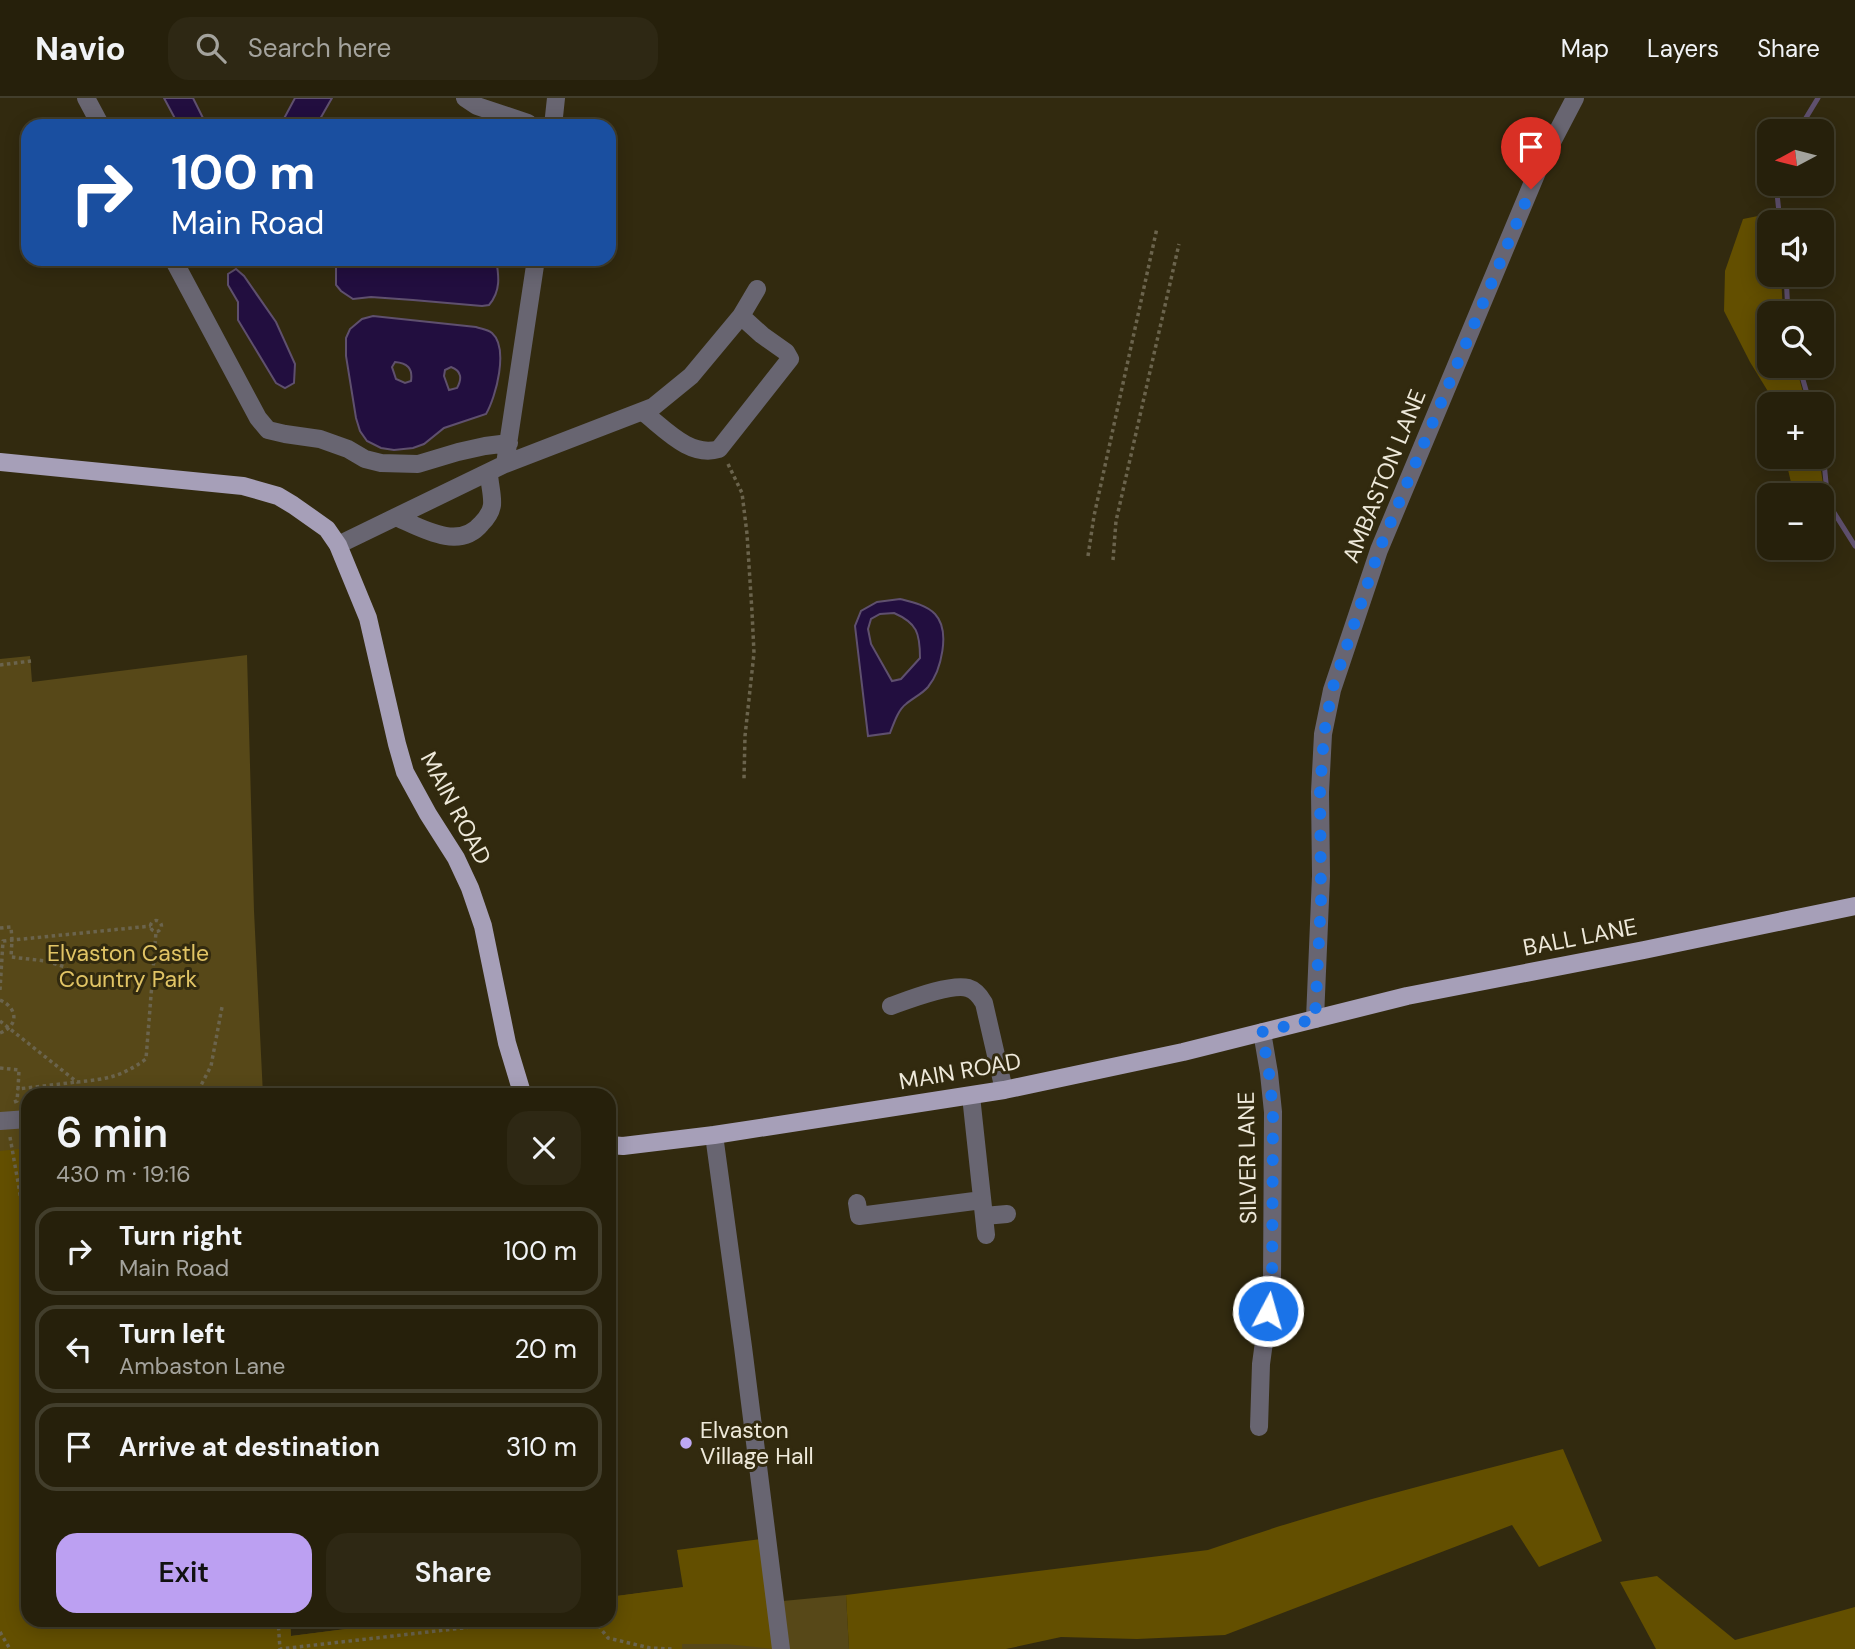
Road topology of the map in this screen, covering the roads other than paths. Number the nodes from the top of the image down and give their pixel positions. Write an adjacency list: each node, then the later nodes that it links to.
1 (86, 98): 5 (street)
2 (465, 98): 6 (street)
3 (556, 98): 7 (street)
4 (1575, 98): 20 (street, AMBASTON LANE)
5 (97, 119)
6 (516, 119)
7 (554, 119)
8 (177, 266): 13 (street)
9 (535, 266): 13 (street)
10 (757, 289): 11 (street)
11 (741, 316): 12 (street); 12 (street)
12 (643, 412): 15 (street)
13 (509, 443): 15 (street)
14 (0, 462): 17 (main road, MAIN ROAD)
15 (497, 468): 16 (street); 16 (street)
16 (396, 517): 17 (street)
17 (338, 545): 22 (main road, MAIN ROAD)
18 (1855, 906): 20 (main road, BALL LANE)
19 (891, 1006): 23 (street)
20 (1315, 1019): 21 (main road, MAIN ROAD)
21 (1262, 1032): 23 (main road, MAIN ROAD); 31 (street, SILVER LANE)
22 (521, 1088)
23 (1004, 1090): 24 (main road, MAIN ROAD)
24 (971, 1096): 25 (main road, MAIN ROAD); 28 (street)
25 (714, 1135): 26 (main road, MAIN ROAD); 32 (street)
26 (616, 1146)
27 (857, 1203): 28 (street)
28 (983, 1208): 29 (street); 30 (street)
29 (1007, 1214)
30 (986, 1236)
31 (1259, 1427)
32 (781, 1649)

